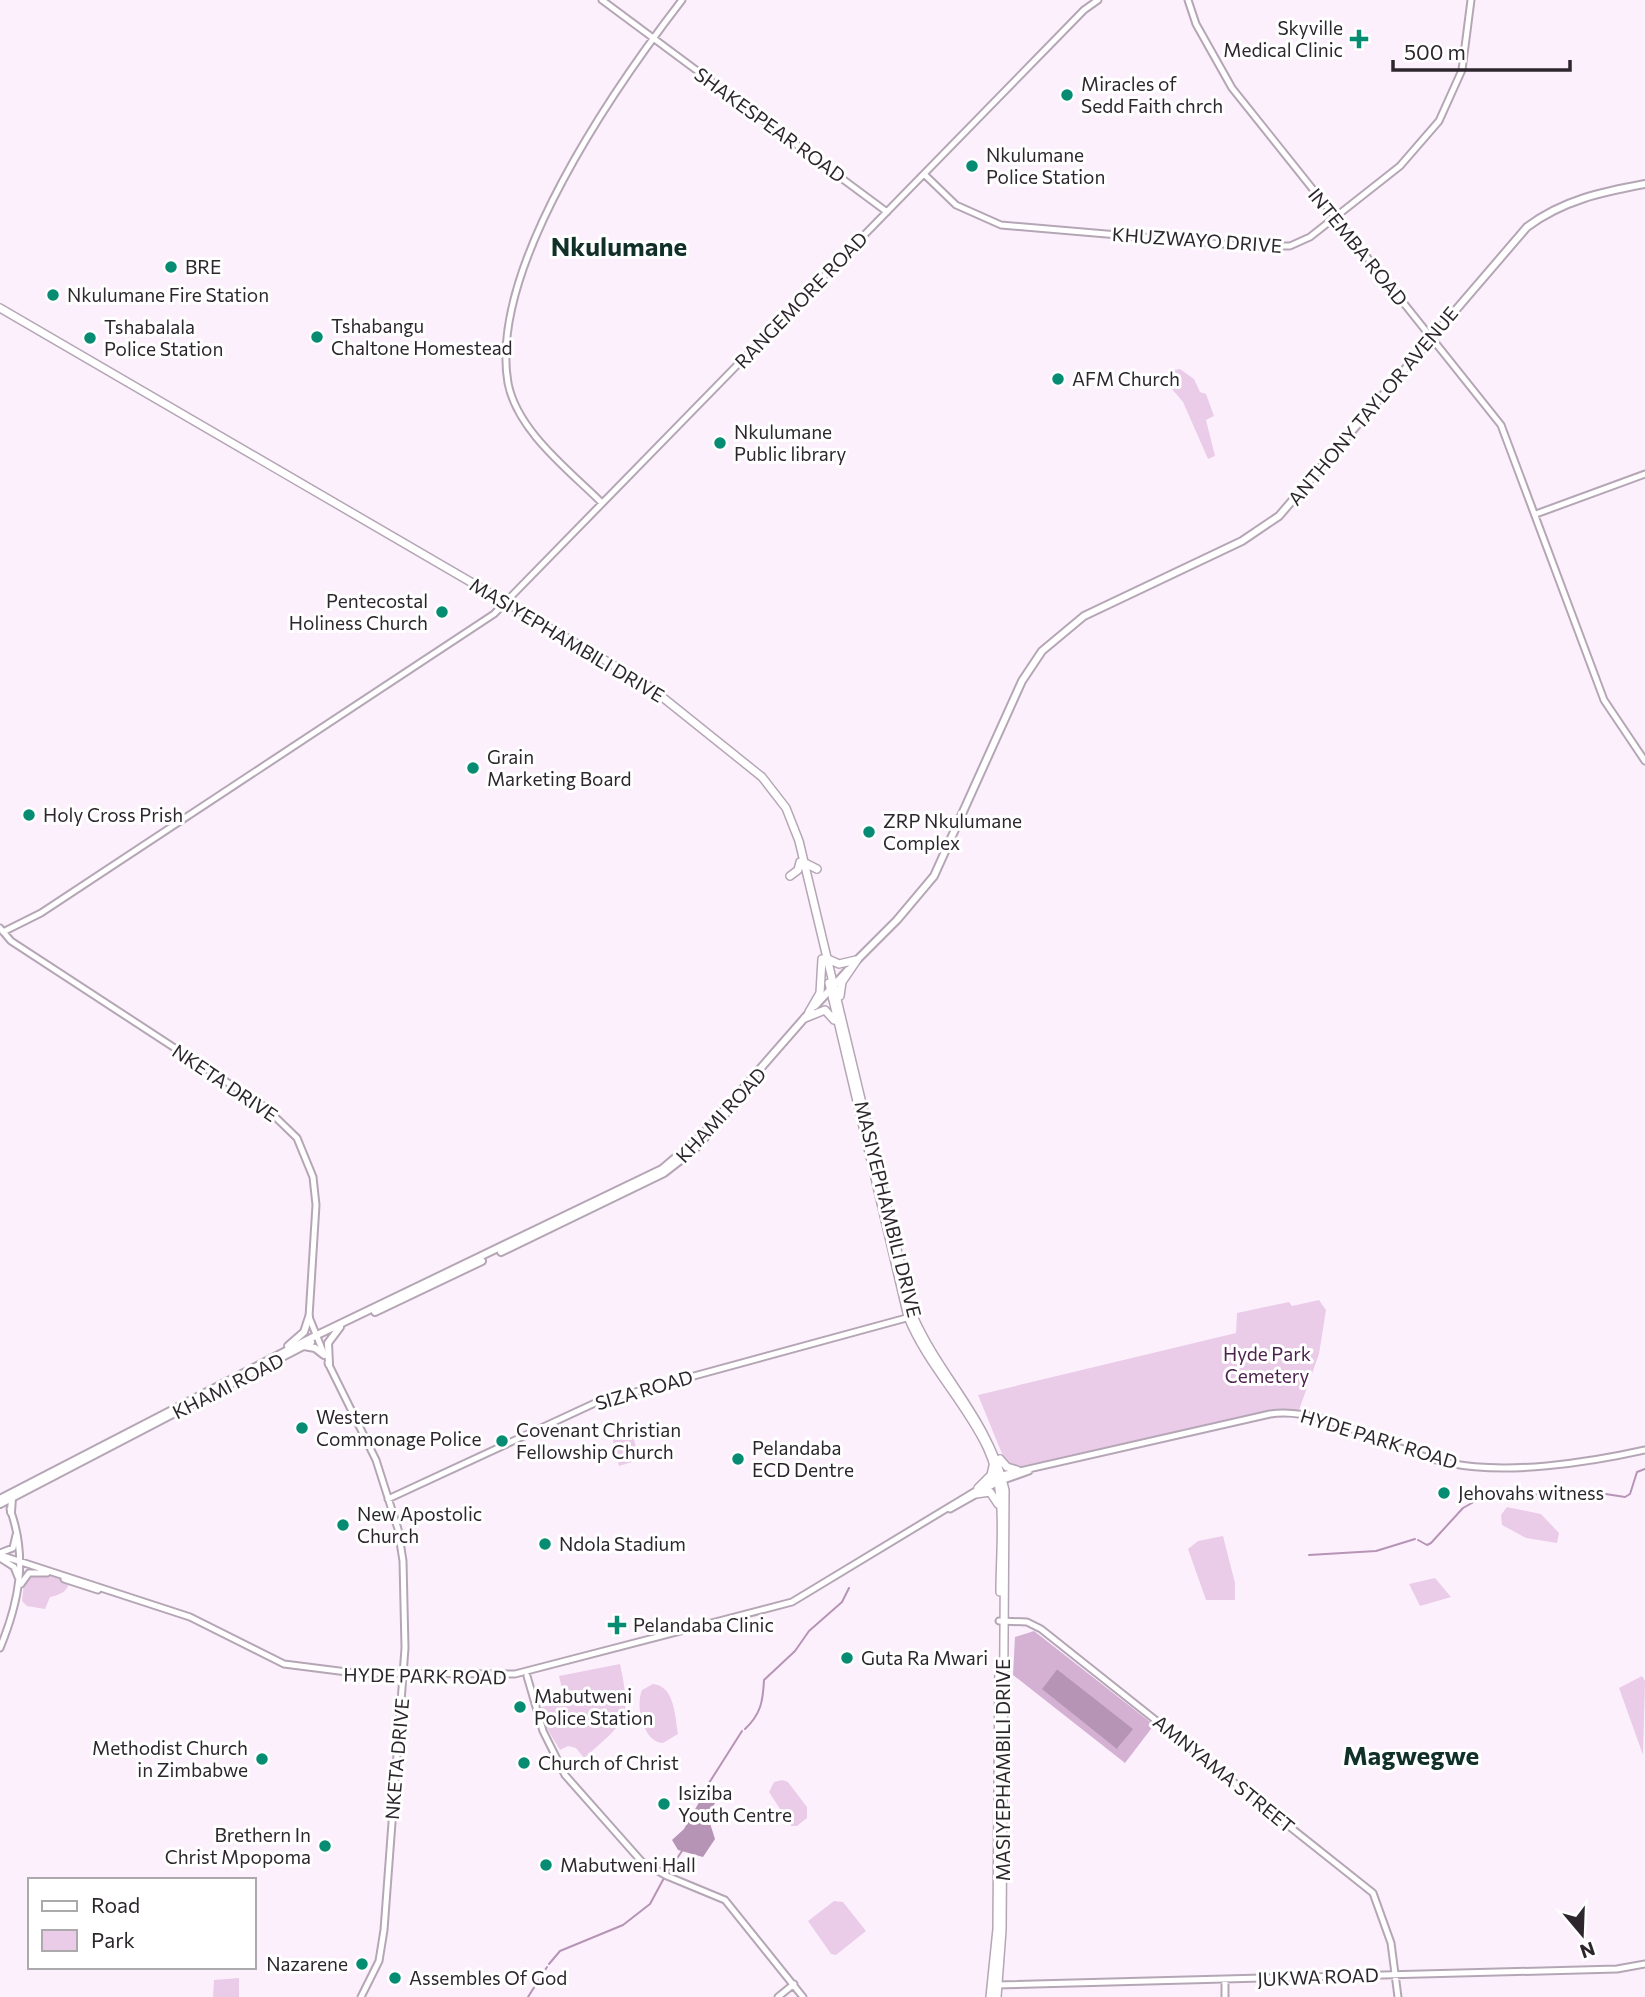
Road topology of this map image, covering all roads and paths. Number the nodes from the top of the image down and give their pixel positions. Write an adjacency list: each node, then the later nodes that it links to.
1 (602, 0): 6 (street, SHAKESPEAR ROAD)
2 (682, 0): 6 (street)
3 (1098, 0): 7 (street, RANGEMORE ROAD)
4 (1188, 0): 10 (street, INTEMBA ROAD)
5 (1471, 0): 10 (street, KHUZWAYO DRIVE)
6 (652, 39): 9 (street, SHAKESPEAR ROAD); 14 (street)
7 (924, 174): 9 (street, RANGEMORE ROAD); 10 (street, KHUZWAYO DRIVE)
8 (1645, 184): 12 (main road, ANTHONY TAYLOR AVENUE)
9 (887, 212): 14 (street, RANGEMORE ROAD)
10 (1335, 218): 12 (street, INTEMBA ROAD)
11 (0, 308): 16 (main road, MASIYEPHAMBILI DRIVE)
12 (1431, 338): 15 (street, INTEMBA ROAD); 22 (main road, ANTHONY TAYLOR AVENUE)
13 (1645, 474): 15 (street)
14 (602, 503): 16 (street, RANGEMORE ROAD)
15 (1536, 514): 17 (street, INTEMBA ROAD)
16 (504, 604): 18 (main road, MASIYEPHAMBILI DRIVE); 20 (street, RANGEMORE ROAD)
17 (1645, 761)
18 (802, 862): 19 (main road, MASIYEPHAMBILI DRIVE); 19 (main road); 19 (main road)
19 (806, 880): 21 (main road, MASIYEPHAMBILI DRIVE)
20 (1, 930): 28 (street, NKETA DRIVE)
21 (825, 958): 22 (main road); 23 (main road, MASIYEPHAMBILI DRIVE); 25 (main road)
22 (857, 960): 23 (main road, ANTHONY TAYLOR AVENUE); 24 (main road)
23 (832, 986): 24 (main road, MASIYEPHAMBILI DRIVE); 25 (main road, ANTHONY TAYLOR AVENUE); 26 (main road, MASIYEPHAMBILI DRIVE)
24 (840, 1007): 29 (main road, MASIYEPHAMBILI DRIVE)
25 (807, 1015): 26 (main road); 27 (main road, ANTHONY TAYLOR AVENUE)
26 (839, 1030): 29 (main road, MASIYEPHAMBILI DRIVE)
27 (775, 1054): 30 (main road, KHAMI ROAD); 31 (main road, KHAMI ROAD)
28 (309, 1317): 31 (street, NKETA DRIVE); 34 (main road)
29 (910, 1317): 37 (main road, MASIYEPHAMBILI DRIVE); 38 (main road, MASIYEPHAMBILI DRIVE); 43 (street, SIZA ROAD)
30 (340, 1328): 31 (main road, KHAMI ROAD); 35 (main road)
31 (316, 1338): 32 (main road, KHAMI ROAD); 33 (street, NKETA DRIVE); 34 (main road, KHAMI ROAD)
32 (303, 1347): 33 (main road); 44 (main road, KHAMI ROAD)
33 (324, 1355): 35 (street, NKETA DRIVE)
34 (276, 1356): 44 (main road, KHAMI ROAD)
35 (329, 1364): 43 (street, NKETA DRIVE)
36 (1645, 1450): 39 (street, HYDE PARK ROAD)
37 (997, 1456): 39 (main road); 40 (main road, MASIYEPHAMBILI DRIVE)
38 (993, 1465): 40 (main road, MASIYEPHAMBILI DRIVE); 42 (main road)
39 (1016, 1472): 40 (street, HYDE PARK ROAD); 41 (main road)
40 (1000, 1478): 41 (main road, MASIYEPHAMBILI DRIVE); 42 (street, HYDE PARK ROAD); 45 (main road, MASIYEPHAMBILI DRIVE)
41 (1006, 1490): 52 (main road, MASIYEPHAMBILI DRIVE)
42 (977, 1491): 45 (main road); 54 (street, HYDE PARK ROAD); 55 (street, HYDE PARK ROAD)
43 (388, 1499): 54 (street, NKETA DRIVE)
44 (4, 1501): 46 (main road)
45 (1000, 1511): 52 (main road, MASIYEPHAMBILI DRIVE)
46 (11, 1512): 47 (street)
47 (17, 1532): 48 (street); 49 (street)
48 (0, 1556): 49 (street, HYDE PARK ROAD); 51 (street)
49 (21, 1563): 50 (street, HYDE PARK ROAD); 51 (street); 54 (street, HYDE PARK ROAD)
50 (47, 1573): 51 (street); 54 (street, HYDE PARK ROAD)
51 (20, 1587): 53 (street)
52 (1005, 1620): 57 (street, AMNYAMA STREET); 60 (main road, MASIYEPHAMBILI DRIVE)
53 (0, 1648)
54 (404, 1675): 55 (street, HYDE PARK ROAD); 61 (street, NKETA DRIVE)
55 (527, 1676): 59 (street)
56 (1645, 1964): 57 (street, JUKWA ROAD)
57 (1396, 1975): 58 (street, JUKWA ROAD); 67 (street, AMNYAMA STREET)
58 (1225, 1979): 60 (street, JUKWA ROAD); 66 (street)
59 (794, 1984): 62 (street); 63 (street)
60 (995, 1985): 64 (main road, MASIYEPHAMBILI DRIVE); 65 (main road, MASIYEPHAMBILI DRIVE)
61 (361, 1997)
62 (778, 1997)
63 (803, 1997)
64 (990, 1997)
65 (997, 1997)
66 (1225, 1997)
67 (1398, 1997)

